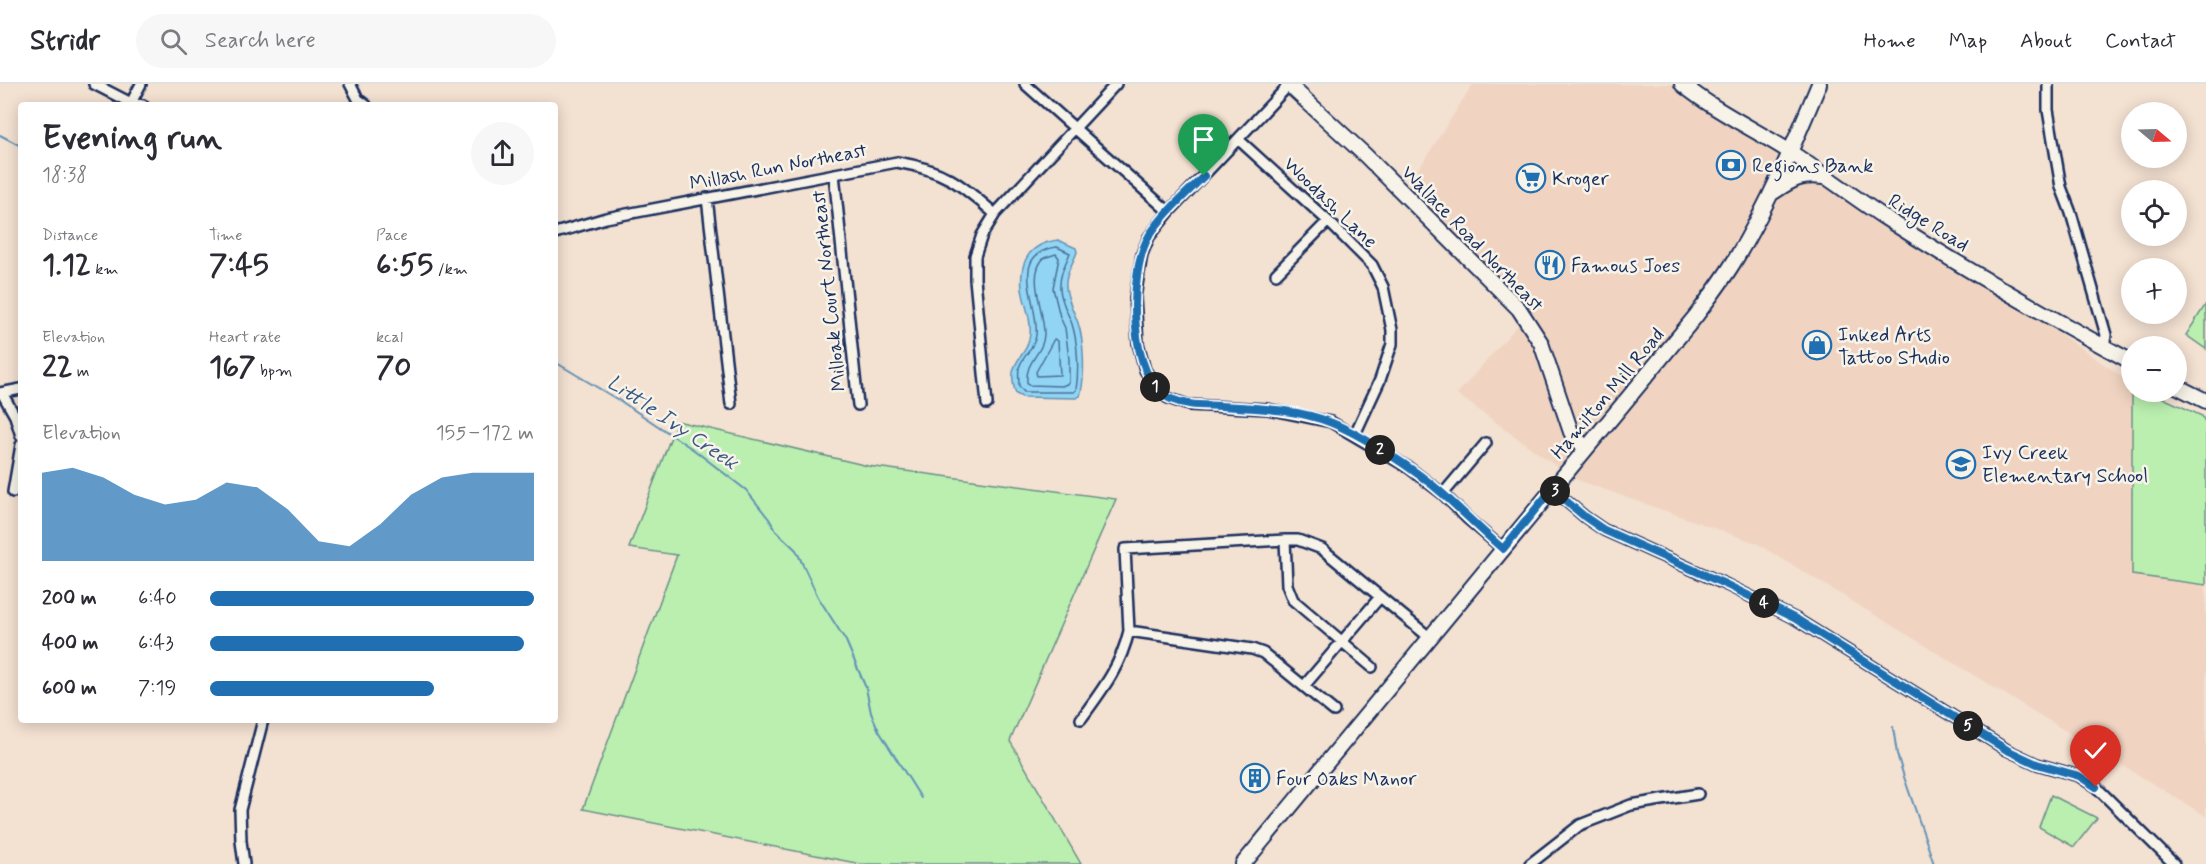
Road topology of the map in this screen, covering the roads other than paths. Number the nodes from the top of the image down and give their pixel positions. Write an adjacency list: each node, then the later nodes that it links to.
1 (94, 84): 10 (street)
2 (141, 84): 11 (street)
3 (350, 84): 12 (street)
4 (1025, 84): 13 (street)
5 (1116, 84): 13 (street)
6 (1682, 84): 15 (street, Ridge Road)
7 (1819, 84): 15 (street, Hamilton Mill Road)
8 (2048, 84): 25 (street)
9 (1288, 85): 14 (street); 37 (street, Wallace Road Northeast)
10 (129, 102)
11 (132, 102)
12 (362, 102)
13 (1075, 129): 20 (street); 21 (street)
14 (1239, 140): 20 (street); 22 (street, Woodash Lane)
15 (1790, 153): 17 (street, Ridge Road); 18 (street, Hamilton Mill Road)
16 (834, 174): 19 (street, Millash Run Northeast); 21 (street, Millash Run Northeast); 33 (street, Milloak Court Northeast)
17 (1826, 178): 18 (street); 25 (street, Ridge Road)
18 (1770, 194): 37 (street, Hamilton Mill Road)
19 (707, 198): 23 (street, Millash Run Northeast); 31 (street)
20 (1169, 212): 35 (street)
21 (995, 214): 32 (street)
22 (1328, 221): 24 (street); 35 (street, Woodash Lane)
23 (558, 232)
24 (1276, 274)
25 (2104, 347): 26 (street, Ridge Road)
26 (2121, 356)
27 (18, 389): 29 (street)
28 (2187, 392): 30 (street)
29 (1, 393): 34 (street)
30 (2206, 401)
31 (731, 404)
32 (987, 404)
33 (858, 405)
34 (18, 426)
35 (1355, 435): 41 (street)
36 (1486, 443): 41 (street)
37 (1586, 449): 39 (street, Hamilton Mill Road)
38 (18, 463): 40 (street)
39 (1552, 489): 43 (street, Hamilton Mill Road); 57 (street)
40 (13, 492)
41 (1443, 494): 43 (street)
42 (1285, 540): 44 (street); 45 (street); 47 (street)
43 (1503, 549): 46 (street, Hamilton Mill Road)
44 (1380, 597): 46 (street); 47 (street)
45 (1128, 631): 49 (street); 51 (street)
46 (1429, 638): 55 (street, Hamilton Mill Road)
47 (1341, 643): 48 (street); 49 (street)
48 (1372, 667)
49 (1304, 686): 50 (street)
50 (1334, 711)
51 (1081, 719)
52 (262, 723): 54 (street)
53 (1698, 794): 56 (street)
54 (244, 864)
55 (1243, 864)
56 (1530, 864)
57 (2174, 864)

